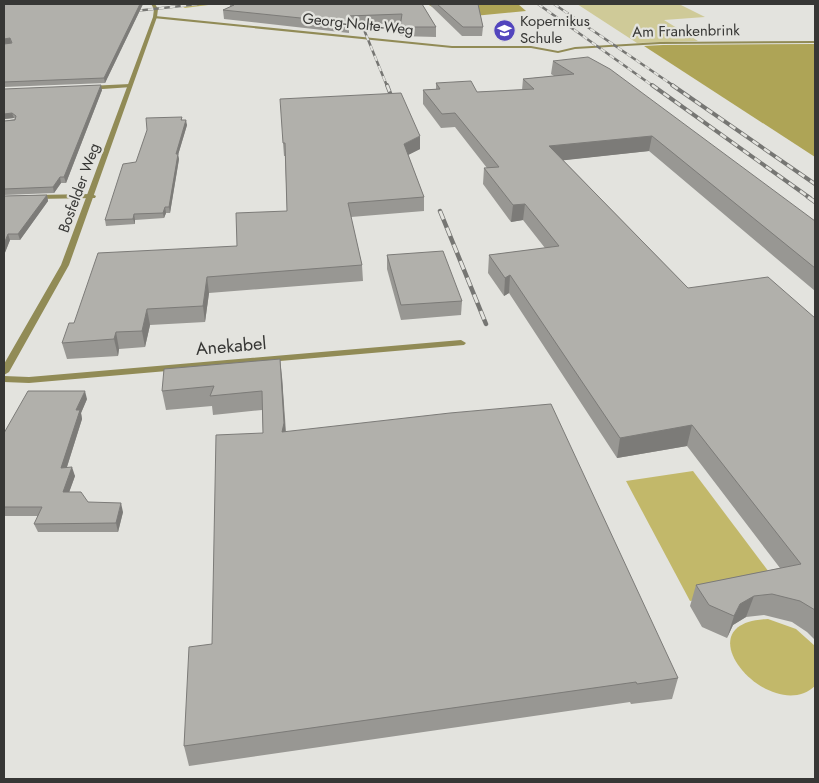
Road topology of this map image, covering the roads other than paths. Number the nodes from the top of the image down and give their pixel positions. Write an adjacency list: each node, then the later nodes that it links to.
1 (153, 4): 2 (street, Bosfelder Weg)
2 (155, 17): 4 (street, Georg-Nolte-Weg); 5 (street, Bosfelder Weg)
3 (815, 42): 4 (street, Am Frankenbrink)
4 (558, 52)
5 (130, 86): 6 (street); 7 (street, Bosfelder Weg)
6 (78, 88)
7 (92, 196): 8 (street); 10 (street, Bosfelder Weg)
8 (30, 198)
9 (461, 343): 11 (street, Anekabel)
10 (4, 372)
11 (4, 379)

